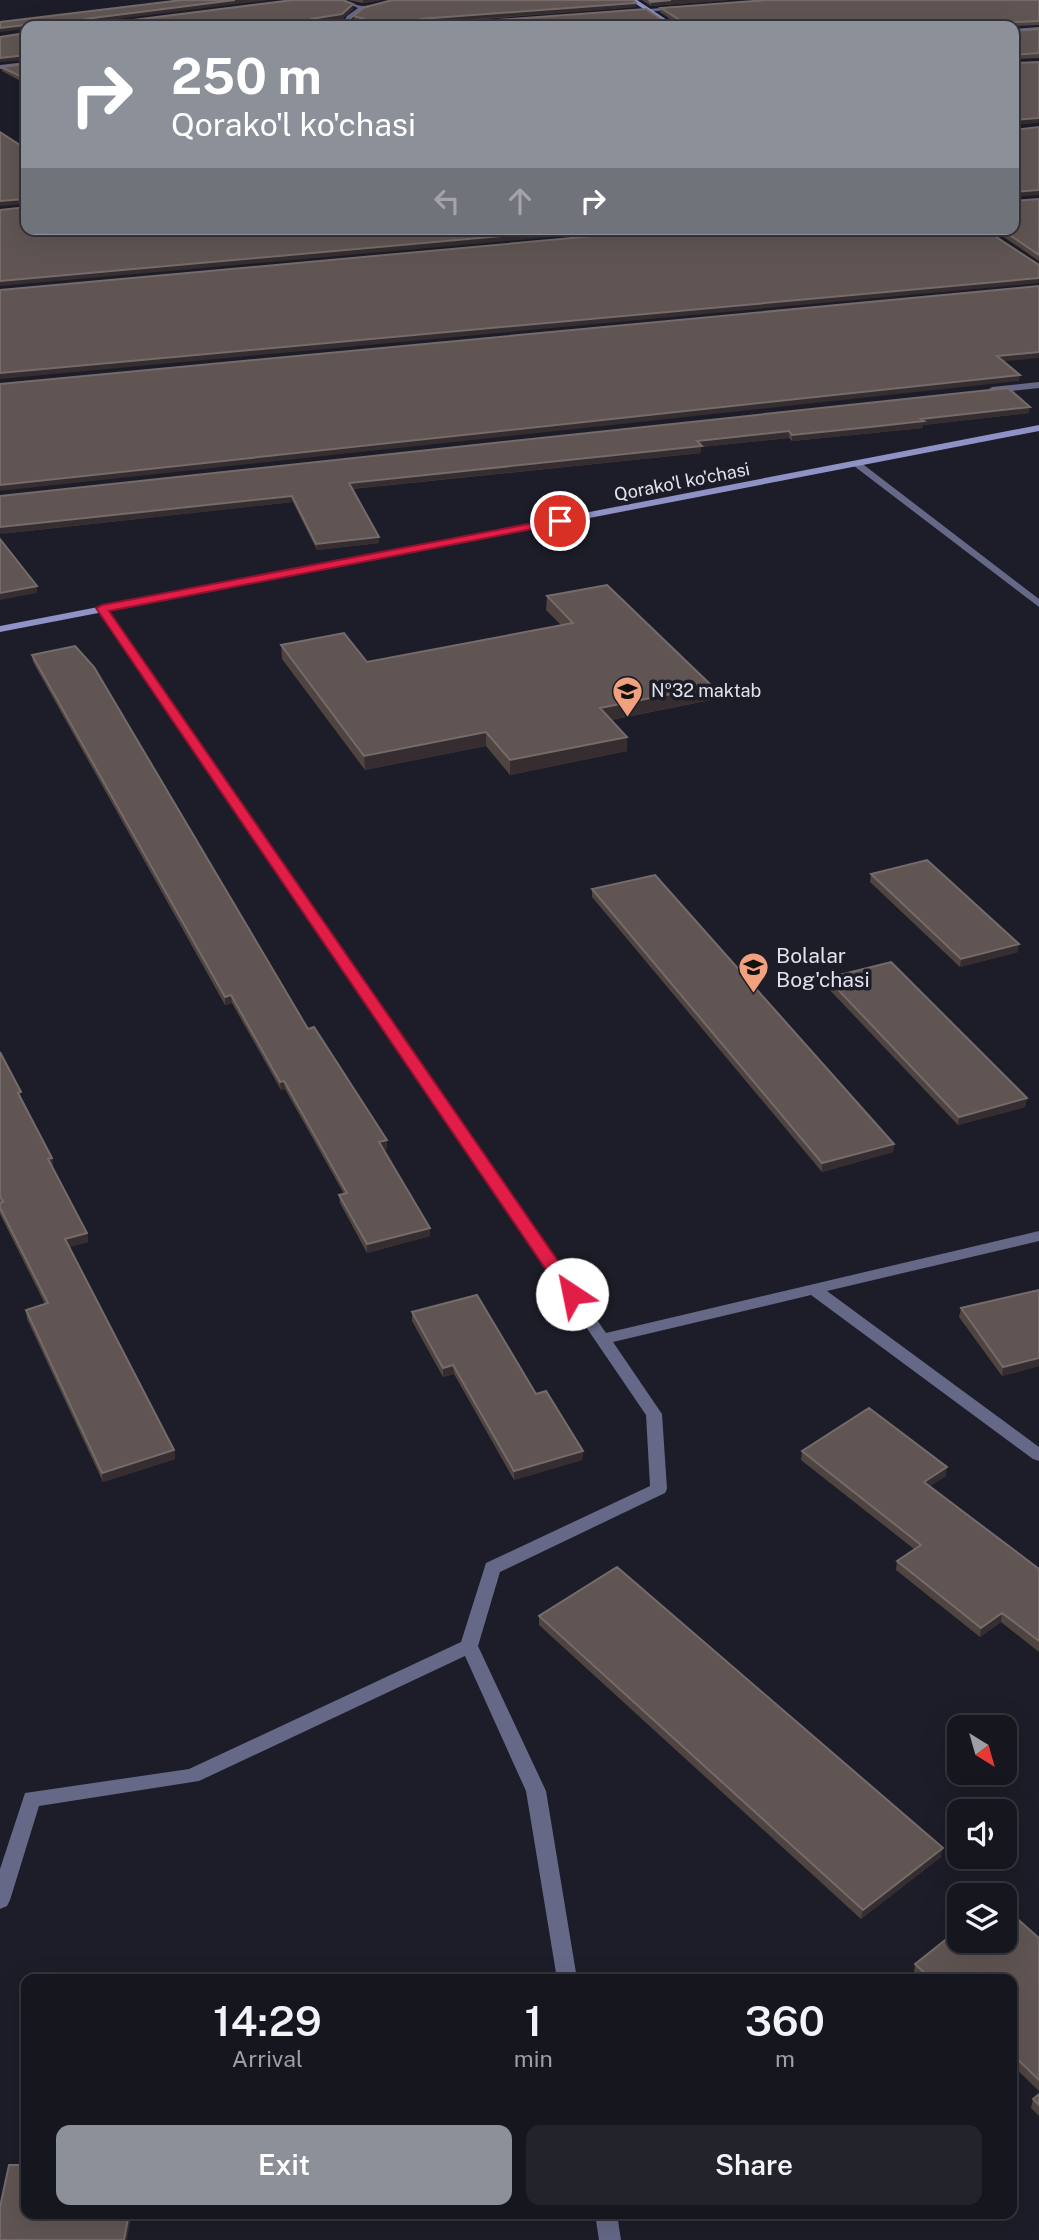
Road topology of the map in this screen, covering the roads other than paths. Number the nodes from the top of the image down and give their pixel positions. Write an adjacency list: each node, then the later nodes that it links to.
1 (343, 0): 5 (street)
2 (395, 0): 5 (street)
3 (634, 0): 6 (street)
4 (687, 7): 6 (street)
5 (364, 9): 8 (street)
6 (649, 10): 7 (street); 9 (street)
7 (622, 12)
8 (346, 21)
9 (666, 21)
10 (1039, 29): 11 (street)
11 (1019, 31)
12 (21, 65): 13 (street)
13 (0, 67)
14 (1039, 385): 15 (street)
15 (984, 391)
16 (1039, 428): 17 (street, Qorako'l ko'chasi)
17 (857, 464): 18 (street); 19 (street, Qorako'l ko'chasi)
18 (1039, 604)
19 (102, 608): 20 (street, Qorako'l ko'chasi); 23 (street)
20 (0, 629)
21 (1039, 1236): 22 (street)
22 (815, 1290): 23 (street); 24 (street)
23 (602, 1339): 25 (street)
24 (1039, 1455)
25 (469, 1646): 26 (street); 27 (street)
26 (0, 1900)
27 (566, 1974)
28 (607, 2219): 29 (street)
29 (610, 2240)

